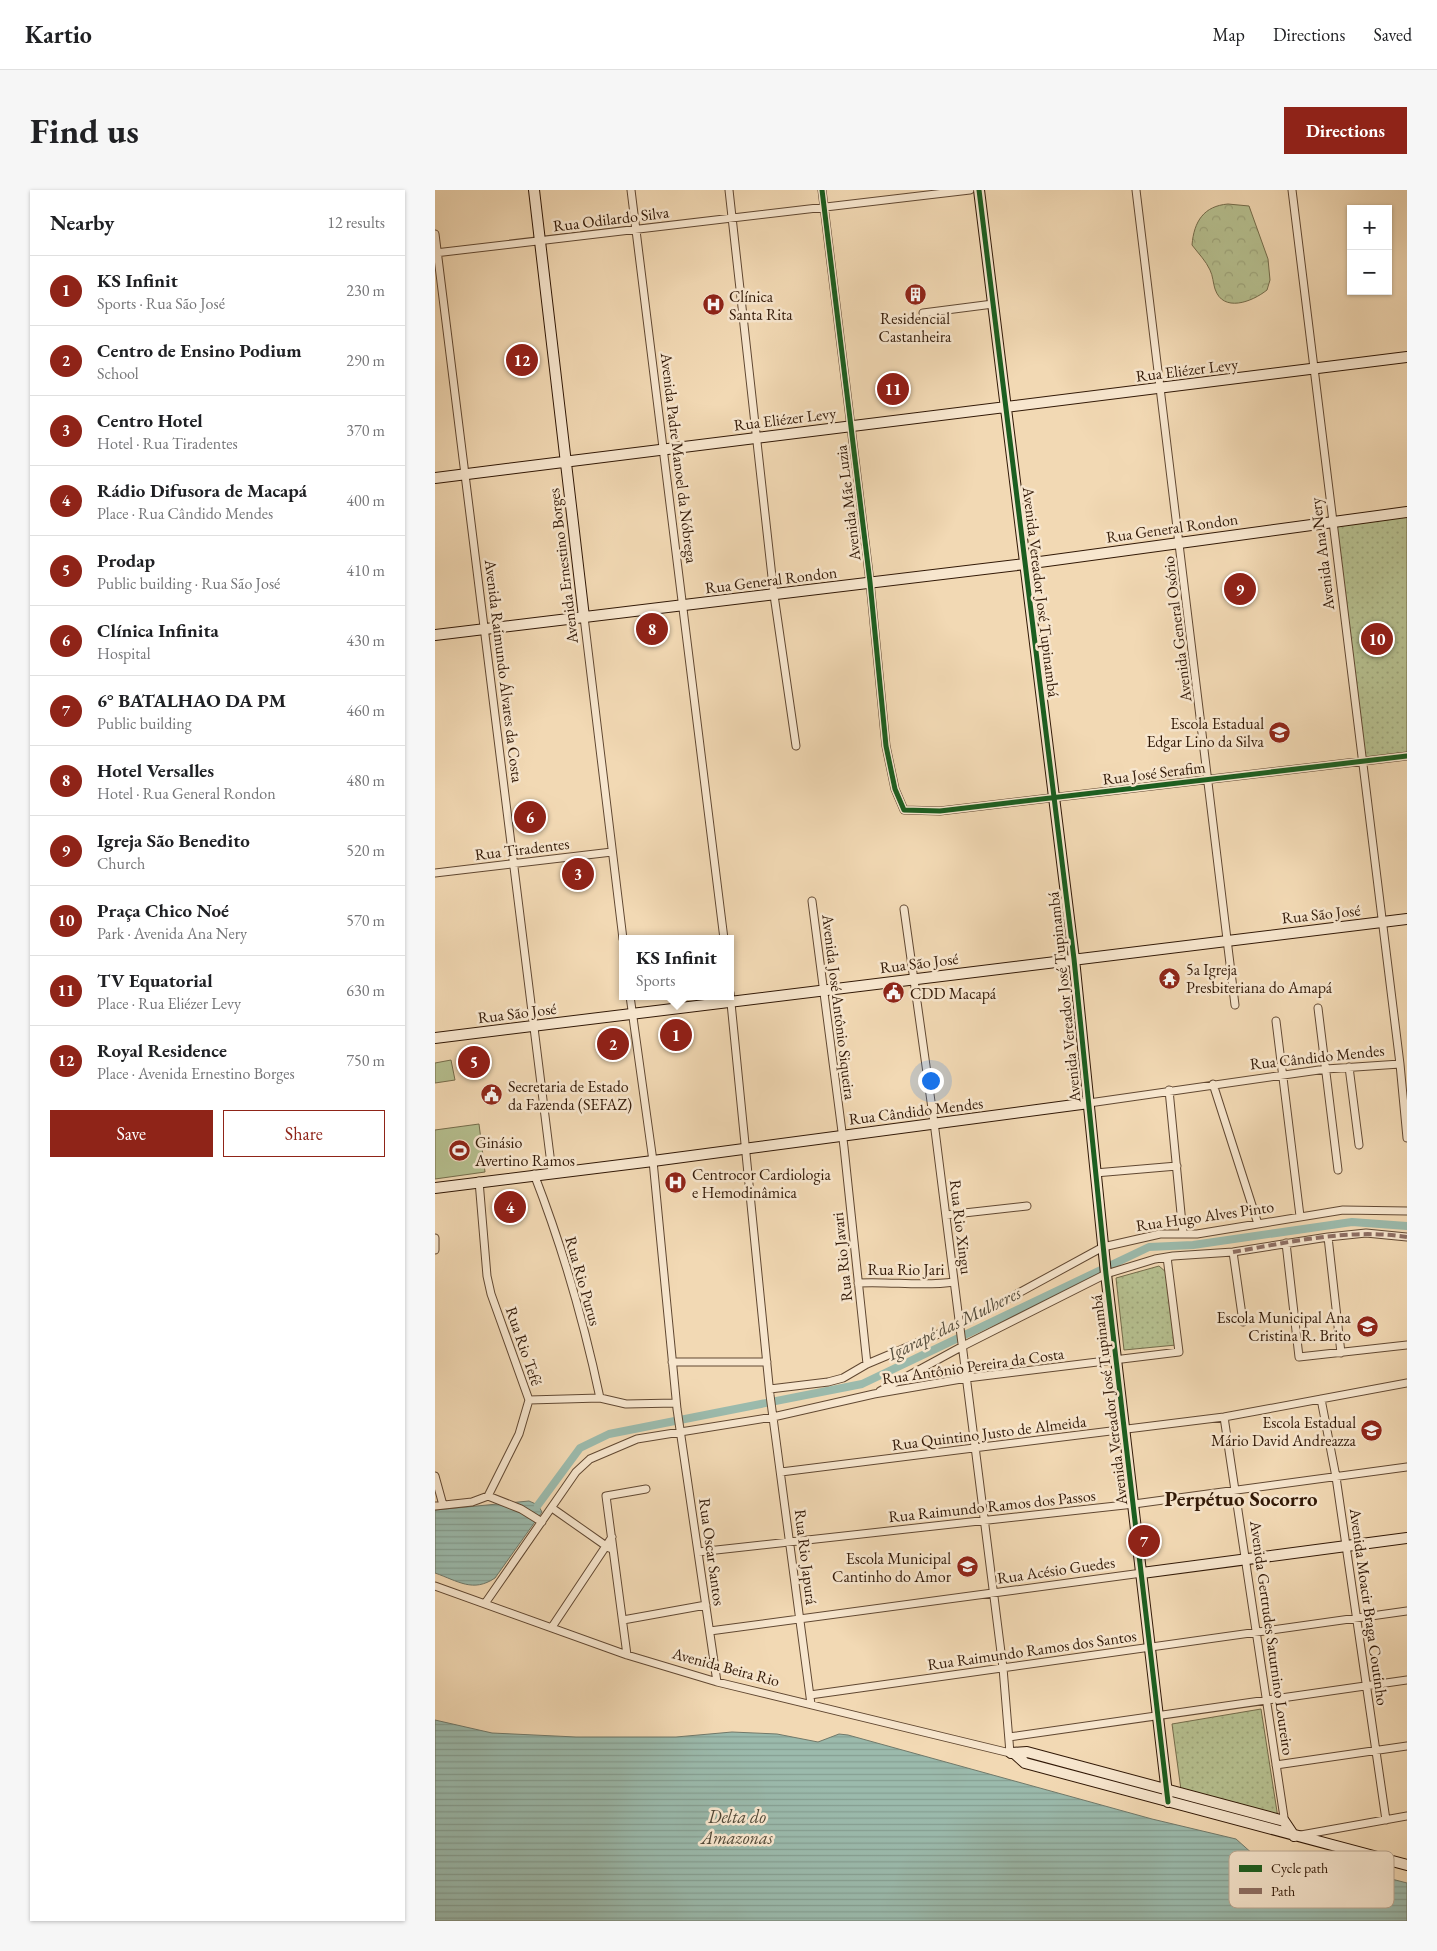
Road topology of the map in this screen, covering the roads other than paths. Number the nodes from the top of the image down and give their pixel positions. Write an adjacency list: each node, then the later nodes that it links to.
1 (534, 190): 13 (street, Avenida Ernestino Borges)
2 (631, 190): 11 (street, Avenida Padre Manoel da Nóbrega)
3 (729, 190): 10 (street)
4 (822, 190): 9 (street, Avenida Mãe Luzia)
5 (970, 190): 9 (street, Rua Odilardo Silva)
6 (979, 190): 15 (street, Avenida Vereador José Tupinambá)
7 (1136, 190): 19 (street, Avenida General Osório)
8 (1292, 190): 18 (street, Avenida Ana Nery)
9 (824, 207): 10 (street, Rua Odilardo Silva); 21 (street, Avenida Mãe Luzia)
10 (732, 218): 11 (street, Rua Odilardo Silva); 22 (street)
11 (636, 229): 13 (street, Rua Odilardo Silva); 23 (street, Avenida Padre Manoel da Nóbrega)
12 (435, 234): 14 (street, Avenida Raimundo Álvares da Costa)
13 (540, 242): 14 (street, Rua Odilardo Silva); 24 (street, Avenida Ernestino Borges)
14 (436, 253): 25 (street, Avenida Raimundo Álvares da Costa)
15 (993, 304): 16 (street); 20 (street, Avenida Vereador José Tupinambá)
16 (923, 313)
17 (1407, 356): 18 (street, Rua Eliézer Levy)
18 (1314, 369): 19 (street, Rua Eliézer Levy); 28 (street, Avenida Ana Nery)
19 (1159, 389): 20 (street, Rua Eliézer Levy); 29 (street, Avenida General Osório)
20 (1006, 407): 21 (street, Rua Eliézer Levy); 30 (street, Avenida Vereador José Tupinambá)
21 (851, 426): 22 (street, Rua Eliézer Levy); 31 (street, Avenida Mãe Luzia)
22 (756, 438): 23 (street, Rua Eliézer Levy); 32 (street)
23 (664, 448): 24 (street, Rua Eliézer Levy); 33 (street, Avenida Padre Manoel da Nóbrega)
24 (565, 461): 25 (street, Rua Eliézer Levy); 34 (street, Avenida Ernestino Borges)
25 (464, 474): 26 (street, Rua Eliézer Levy); 35 (street, Avenida Raimundo Álvares da Costa)
26 (435, 478)
27 (1407, 512): 28 (street, Rua General Rondon)
28 (1332, 521): 29 (street, Rua General Rondon); 39 (street, Avenida Ana Nery)
29 (1180, 541): 30 (street, Rua General Rondon); 40 (street, Avenida General Osório)
30 (1025, 564): 31 (street, Rua General Rondon); 41 (street, Avenida Vereador José Tupinambá)
31 (870, 582): 32 (street, Rua General Rondon); 42 (street, Avenida Mãe Luzia)
32 (774, 595): 33 (street, Rua General Rondon); 37 (street)
33 (684, 606): 34 (street, Rua General Rondon); 51 (street, Avenida Padre Manoel da Nóbrega)
34 (584, 617): 35 (street, Rua General Rondon); 43 (street, Avenida Ernestino Borges)
35 (485, 629): 36 (street, Rua General Rondon); 44 (street, Avenida Raimundo Álvares da Costa)
36 (435, 635)
37 (796, 746)
38 (1407, 756): 39 (street, Rua José Serafim)
39 (1362, 762): 40 (street, Rua José Serafim); 49 (street, Avenida Ana Nery)
40 (1209, 780): 41 (street, Rua José Serafim); 52 (street, Avenida General Osório)
41 (1054, 798): 42 (street, Rua José Serafim); 53 (street, Avenida Vereador José Tupinambá)
42 (905, 810)
43 (612, 852): 44 (street, Rua Tiradentes); 50 (street, Avenida Ernestino Borges)
44 (514, 863): 45 (street, Rua Tiradentes); 64 (street, Avenida Raimundo Álvares da Costa)
45 (435, 873)
46 (812, 902): 55 (street, Avenida José Antônio Siqueira)
47 (904, 908): 54 (street)
48 (1407, 919): 49 (street, Rua São José)
49 (1382, 923): 52 (street, Rua São José); 66 (street, Avenida Ana Nery)
50 (622, 935)
51 (724, 935)
52 (1227, 940): 53 (street, Rua São José); 60 (street, Avenida General Osório)
53 (1074, 959): 54 (street, Rua São José); 72 (street, Avenida Vereador José Tupinambá)
54 (915, 978): 55 (street, Rua São José); 73 (street)
55 (823, 990): 56 (street, Rua São José); 75 (street, Avenida José Antônio Siqueira)
56 (734, 998)
57 (630, 1000): 62 (street)
58 (717, 1000): 62 (street, Rua São José)
59 (730, 1000): 77 (street)
60 (1235, 1005)
61 (1318, 1008): 68 (street)
62 (632, 1013): 64 (street, Rua São José); 78 (street)
63 (1276, 1021): 69 (street)
64 (534, 1027): 65 (street, Rua São José); 81 (street, Avenida Raimundo Álvares da Costa)
65 (435, 1038)
66 (1400, 1064): 67 (street, Rua Cândido Mendes); 74 (street, Avenida Ana Nery)
67 (1349, 1067): 68 (street, Rua Cândido Mendes); 76 (street)
68 (1326, 1069): 69 (street, Rua Cândido Mendes); 80 (street)
69 (1283, 1074): 70 (street, Rua Cândido Mendes); 89 (street)
70 (1213, 1084): 71 (street, Rua Cândido Mendes); 90 (street)
71 (1169, 1090): 72 (street, Rua Cândido Mendes); 79 (street)
72 (1089, 1103): 73 (street, Rua Cândido Mendes); 82 (street, Avenida Vereador José Tupinambá)
73 (935, 1127): 75 (street, Rua Cândido Mendes); 88 (street, Rua Rio Xingu)
74 (1407, 1138)
75 (843, 1141): 77 (street, Rua Cândido Mendes); 102 (street, Rua Rio Javari)
76 (1359, 1145)
77 (745, 1147): 78 (street, Rua Cândido Mendes); 110 (street)
78 (653, 1161): 81 (street, Rua Cândido Mendes); 109 (street)
79 (1177, 1166): 82 (street); 91 (street)
80 (1338, 1170)
81 (552, 1172): 83 (street, Rua Cândido Mendes)
82 (1095, 1173): 97 (street, Avenida Vereador José Tupinambá)
83 (534, 1174): 84 (street, Rua Cândido Mendes); 116 (street, Rua Rio Purus)
84 (479, 1181): 85 (street, Rua Cândido Mendes); 118 (street, Rua Rio Tefé)
85 (435, 1188)
86 (1027, 1206): 88 (street)
87 (1407, 1211): 89 (street, Rua Hugo Alves Pinto)
88 (946, 1215): 101 (street, Rua Rio Xingu)
89 (1300, 1216): 90 (street, Rua Hugo Alves Pinto)
90 (1258, 1224): 91 (street, Rua Hugo Alves Pinto)
91 (1183, 1234): 97 (street, Rua Hugo Alves Pinto)
92 (1328, 1237): 93 (street); 95 (street); 107 (street)
93 (1407, 1237)
94 (435, 1238): 96 (street)
95 (1286, 1243): 98 (street); 107 (street)
96 (435, 1250)
97 (1103, 1251): 100 (street, Avenida Vereador José Tupinambá); 104 (street, Rua Hugo Alves Pinto)
98 (1233, 1252): 99 (street); 103 (street)
99 (1167, 1257): 100 (street); 108 (street, Rua Antônio Pereira da Costa)
100 (1106, 1272): 105 (street); 108 (street, Avenida Vereador José Tupinambá)
101 (955, 1282): 102 (street, Rua Rio Jari); 104 (street, Rua Rio Xingu)
102 (858, 1283): 111 (street, Rua Rio Javari)
103 (1243, 1322)
104 (960, 1326): 105 (street); 111 (street, Rua Hugo Alves Pinto)
105 (962, 1342): 112 (street); 115 (street)
106 (1407, 1345): 107 (street)
107 (1341, 1353)
108 (1117, 1360): 112 (street, Rua Antônio Pereira da Costa); 123 (street, Avenida Vereador José Tupinambá)
109 (672, 1362): 110 (street); 119 (street)
110 (767, 1362): 114 (street)
111 (867, 1364): 114 (street, Rua Hugo Alves Pinto)
112 (967, 1378): 115 (street, Rua Antônio Pereira da Costa); 124 (street)
113 (1407, 1383): 117 (street, Rua Quintino Justo de Almeida)
114 (770, 1392): 120 (street, Rua Rio Japurá)
115 (874, 1394): 120 (street, Rua Antônio Pereira da Costa)
116 (600, 1398): 118 (street); 119 (street)
117 (1321, 1399): 121 (street, Rua Quintino Justo de Almeida); 128 (street, Avenida Moacir Braga Coutinho)
118 (529, 1400): 131 (street, Rua Rio Tefé)
119 (677, 1406): 122 (street, Rua Oscar Santos)
120 (773, 1416): 122 (street, Rua Antônio Pereira da Costa); 126 (street, Rua Rio Japurá)
121 (1224, 1417): 123 (street, Rua Quintino Justo de Almeida); 130 (street, Avenida Gertrudes Saturnino Loureiro)
122 (680, 1430): 134 (street, Rua Antônio Pereira da Costa); 143 (street, Rua Oscar Santos)
123 (1125, 1430): 124 (street, Rua Quintino Justo de Almeida); 132 (street, Avenida Vereador José Tupinambá)
124 (976, 1449): 126 (street, Rua Quintino Justo de Almeida); 135 (street)
125 (1407, 1468): 128 (street, Rua Raimundo Ramos dos Passos)
126 (781, 1472): 139 (street, Rua Rio Japurá)
127 (435, 1476): 133 (street)
128 (1336, 1477): 130 (street, Rua Raimundo Ramos dos Passos); 141 (street, Avenida Moacir Braga Coutinho)
129 (646, 1489): 137 (street)
130 (1237, 1490): 132 (street, Rua Raimundo Ramos dos Passos); 144 (street, Avenida Gertrudes Saturnino Loureiro)
131 (488, 1496): 133 (street); 136 (street)
132 (1134, 1504): 135 (street, Rua Raimundo Ramos dos Passos); 145 (street, Avenida Vereador José Tupinambá)
133 (439, 1505)
134 (552, 1508): 136 (street, Rua Antônio Pereira da Costa); 140 (street)
135 (985, 1520): 139 (street, Rua Raimundo Ramos dos Passos); 147 (street)
136 (542, 1522): 148 (street, Rua Antônio Pereira da Costa)
137 (612, 1537): 140 (street); 142 (street)
138 (1407, 1538): 141 (street, Rua Acésio Guedes)
139 (790, 1541): 143 (street, Rua Raimundo Ramos dos Passos); 152 (street, Rua Rio Japurá)
140 (605, 1545): 142 (street); 154 (street)
141 (1346, 1546): 144 (street, Rua Acésio Guedes); 151 (street, Avenida Moacir Braga Coutinho)
142 (614, 1551): 153 (street)
143 (698, 1552): 149 (street, Rua Oscar Santos)
144 (1247, 1560): 145 (street, Rua Acésio Guedes); 156 (street, Avenida Gertrudes Saturnino Loureiro)
145 (1142, 1574): 147 (street, Rua Acésio Guedes); 157 (street, Avenida Vereador José Tupinambá)
146 (435, 1586): 148 (street, Avenida Beira Rio)
147 (994, 1593): 152 (street, Rua Acésio Guedes); 159 (street)
148 (486, 1602): 154 (street, Avenida Beira Rio)
149 (706, 1604): 153 (street); 155 (street, Rua Oscar Santos)
150 (1407, 1611): 151 (street, Rua Raimundo Ramos dos Santos)
151 (1357, 1618): 156 (street, Rua Raimundo Ramos dos Santos); 162 (street, Avenida Moacir Braga Coutinho)
152 (800, 1619): 155 (street, Rua Acésio Guedes); 163 (street, Rua Rio Japurá)
153 (623, 1620): 158 (street)
154 (552, 1627): 158 (street, Avenida Beira Rio)
155 (710, 1631): 161 (street, Rua Oscar Santos)
156 (1258, 1632): 157 (street, Rua Raimundo Ramos dos Santos); 164 (street, Avenida Gertrudes Saturnino Loureiro)
157 (1150, 1647): 159 (street, Rua Raimundo Ramos dos Santos); 166 (street, Avenida Vereador José Tupinambá)
158 (627, 1654): 161 (street, Avenida Beira Rio)
159 (1003, 1668): 163 (street, Rua Raimundo Ramos dos Santos); 167 (street)
160 (1407, 1680): 162 (street)
161 (717, 1682): 165 (street, Avenida Beira Rio)
162 (1367, 1686): 164 (street); 169 (street, Avenida Moacir Braga Coutinho)
163 (810, 1695): 165 (street, Rua Rio Japurá)
164 (1267, 1700): 166 (street); 171 (street, Avenida Gertrudes Saturnino Loureiro)
165 (811, 1704): 170 (street, Avenida Beira Rio)
166 (1158, 1715): 167 (street); 172 (street, Avenida Vereador José Tupinambá)
167 (1009, 1736): 170 (street)
168 (1407, 1746): 169 (street)
169 (1376, 1751): 171 (street); 175 (street, Avenida Moacir Braga Coutinho)
170 (1013, 1753): 172 (street, Avenida Beira Rio); 173 (street, Avenida Beira Rio)
171 (1276, 1765): 176 (street, Avenida Gertrudes Saturnino Loureiro)
172 (1167, 1790): 173 (street, Avenida Vereador José Tupinambá); 176 (street, Avenida Beira Rio)
173 (1168, 1802): 177 (street, Avenida Beira Rio)
174 (1407, 1816): 175 (street)
175 (1386, 1820): 177 (street)
176 (1284, 1821): 177 (street)
177 (1287, 1835): 178 (street, Avenida Beira Rio)
178 (1351, 1851)
179 (1394, 1862): 180 (street, Avenida Beira Rio)
180 (1407, 1865)

